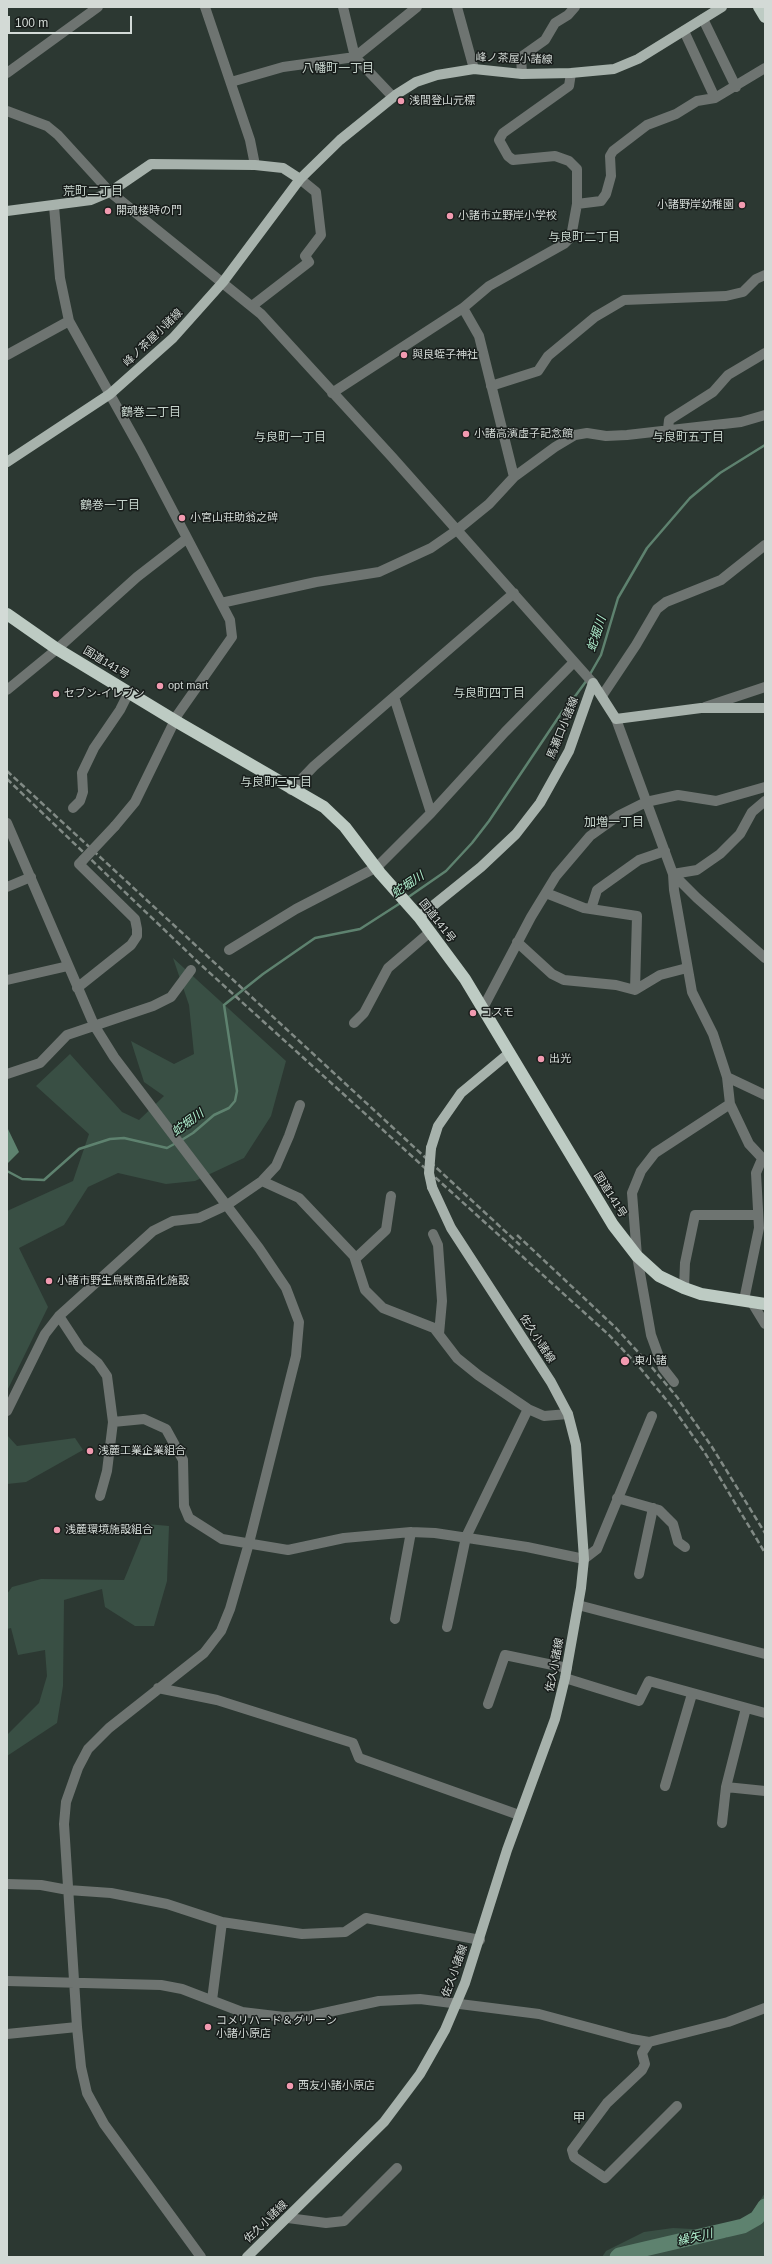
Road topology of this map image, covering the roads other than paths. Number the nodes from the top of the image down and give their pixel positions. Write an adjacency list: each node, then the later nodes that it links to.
1 (98, 7): 15 (street)
2 (205, 7): 18 (street)
3 (343, 7): 12 (street)
4 (417, 7): 12 (street)
5 (457, 7): 14 (street)
6 (575, 7): 17 (street)
7 (722, 7): 10 (main road, 峰ノ茶屋小諸線)
8 (759, 7): 9 (highway)
9 (765, 17)
10 (703, 19): 11 (main road, 峰ノ茶屋小諸線); 19 (street)
11 (684, 31): 16 (main road, 峰ノ茶屋小諸線); 21 (street)
12 (355, 57): 18 (street); 20 (street)
13 (765, 68): 19 (street)
14 (474, 69): 17 (main road, 峰ノ茶屋小諸線); 20 (main road, 峰ノ茶屋小諸線)
15 (7, 73)
16 (571, 73): 17 (main road, 峰ノ茶屋小諸線); 26 (street)
17 (522, 74)
18 (231, 82): 23 (street)
19 (736, 87): 21 (street)
20 (393, 97): 24 (main road, 峰ノ茶屋小諸線)
21 (715, 98): 26 (street)
22 (7, 111): 25 (street)
23 (255, 164): 24 (main road); 25 (main road)
24 (300, 179): 30 (main road, 峰ノ茶屋小諸線); 31 (street)
25 (110, 192): 27 (main road); 30 (street)
26 (577, 204): 32 (street)
27 (54, 206): 28 (main road); 33 (street)
28 (7, 211)
29 (765, 275): 36 (street)
30 (222, 282): 31 (street); 38 (main road, 峰ノ茶屋小諸線)
31 (252, 306): 37 (street)
32 (462, 308): 36 (street); 37 (street)
33 (68, 322): 35 (street); 38 (street)
34 (765, 353): 40 (street)
35 (7, 355)
36 (491, 386): 42 (street)
37 (332, 393): 43 (street)
38 (110, 394): 41 (main road, 峰ノ茶屋小諸線); 44 (street)
39 (765, 415): 40 (street)
40 (668, 429): 42 (street)
41 (7, 462)
42 (514, 477): 43 (street)
43 (457, 530): 46 (street); 47 (street)
44 (186, 539): 47 (street); 49 (street)
45 (765, 545): 55 (street)
46 (514, 593): 50 (street); 56 (street)
47 (221, 603): 59 (street)
48 (7, 614): 49 (highway, 国道141号)
49 (57, 649): 53 (street); 54 (highway, 国道141号)
50 (573, 663): 51 (street); 66 (street)
51 (593, 683): 55 (main road); 75 (main road, 馬瀬口小諸線)
52 (765, 687): 57 (street)
53 (7, 690)
54 (129, 692): 59 (highway, 国道141号); 65 (street)
55 (602, 696): 60 (main road)
56 (394, 697): 62 (street); 66 (street)
57 (701, 708): 58 (main road); 60 (main road)
58 (765, 708)
59 (174, 720): 62 (highway, 国道141号); 84 (street, bridge)
60 (616, 720): 64 (street)
61 (765, 787): 64 (street)
62 (291, 790): 69 (highway, 国道141号)
63 (765, 801): 70 (street)
64 (646, 802): 68 (street); 73 (street)
65 (73, 808)
66 (431, 813): 69 (street)
67 (7, 825): 71 (street)
68 (665, 851): 70 (street); 74 (street)
69 (376, 867): 75 (highway, 国道141号); 78 (street)
70 (674, 874): 79 (street); 81 (street)
71 (31, 877): 72 (street); 80 (street)
72 (7, 886)
73 (546, 892): 74 (street); 77 (street)
74 (591, 909): 85 (street)
75 (419, 917): 76 (highway, 国道141号)
76 (430, 932): 86 (highway, 国道141号); 87 (street)
77 (517, 942): 85 (street); 86 (street)
78 (229, 950)
79 (765, 958)
80 (68, 966): 83 (street); 84 (street)
81 (687, 968): 85 (street); 91 (street)
82 (191, 970): 88 (street)
83 (7, 980)
84 (77, 988): 88 (street)
85 (636, 990)
86 (483, 1008): 89 (highway, 国道141号)
87 (354, 1023)
88 (94, 1025): 90 (street); 98 (street)
89 (508, 1054): 101 (highway, 国道141号); 112 (main road, 佐久小諸線, bridge)
90 (7, 1074)
91 (727, 1077): 92 (street); 93 (street)
92 (765, 1095)
93 (730, 1104): 95 (street); 101 (street)
94 (300, 1105): 96 (street)
95 (764, 1160): 99 (street)
96 (262, 1181): 98 (street); 102 (street)
97 (391, 1196): 102 (street)
98 (227, 1205): 106 (street); 120 (street)
99 (757, 1215): 103 (street); 104 (street)
100 (434, 1234): 108 (street)
101 (636, 1256): 103 (highway, 国道141号); 109 (street)
102 (355, 1259): 108 (street)
103 (684, 1288): 104 (highway, 国道141号)
104 (748, 1301): 105 (highway, 国道141号); 107 (street)
105 (765, 1304)
106 (59, 1316): 111 (street); 114 (street)
107 (765, 1324)
108 (438, 1334): 110 (street)
109 (674, 1382)
110 (528, 1409): 112 (street); 119 (street)
111 (7, 1411)
112 (568, 1414): 122 (main road, 佐久小諸線)
113 (652, 1416): 116 (street)
114 (113, 1422): 115 (street); 120 (street)
115 (100, 1496)
116 (617, 1498): 117 (street); 122 (street)
117 (653, 1508): 121 (street); 123 (street)
118 (411, 1532): 119 (street); 120 (street); 125 (street)
119 (466, 1537): 122 (street); 126 (street)
120 (249, 1543): 130 (street)
121 (685, 1547)
122 (584, 1559): 124 (main road, 佐久小諸線)
123 (639, 1574)
124 (578, 1605): 127 (street); 128 (main road, 佐久小諸線)
125 (395, 1619)
126 (447, 1627)
127 (765, 1654)
128 (567, 1668): 129 (main road, 佐久小諸線); 132 (street)
129 (565, 1678): 131 (street); 138 (main road, 佐久小諸線)
130 (158, 1688): 138 (street); 141 (street)
131 (692, 1694): 133 (street); 135 (street)
132 (488, 1704)
133 (746, 1708): 134 (street); 136 (street)
134 (765, 1713)
135 (665, 1786)
136 (726, 1787): 137 (street); 139 (street)
137 (765, 1791)
138 (519, 1815): 143 (main road, 佐久小諸線)
139 (722, 1823)
140 (7, 1884): 141 (street)
141 (68, 1890): 142 (street); 145 (street)
142 (222, 1922): 143 (street); 146 (street)
143 (480, 1940): 147 (main road, 佐久小諸線)
144 (7, 1981): 145 (street)
145 (75, 1983): 146 (street); 149 (street)
146 (212, 2000): 147 (street)
147 (456, 2004): 151 (street); 154 (main road, 佐久小諸線)
148 (765, 2008): 151 (street)
149 (77, 2027): 150 (street); 155 (street)
150 (7, 2034)
151 (650, 2042): 152 (street)
152 (677, 2106)
153 (397, 2168): 154 (street)
154 (288, 2218): 156 (main road, 佐久小諸線)
155 (201, 2257)
156 (247, 2257)

